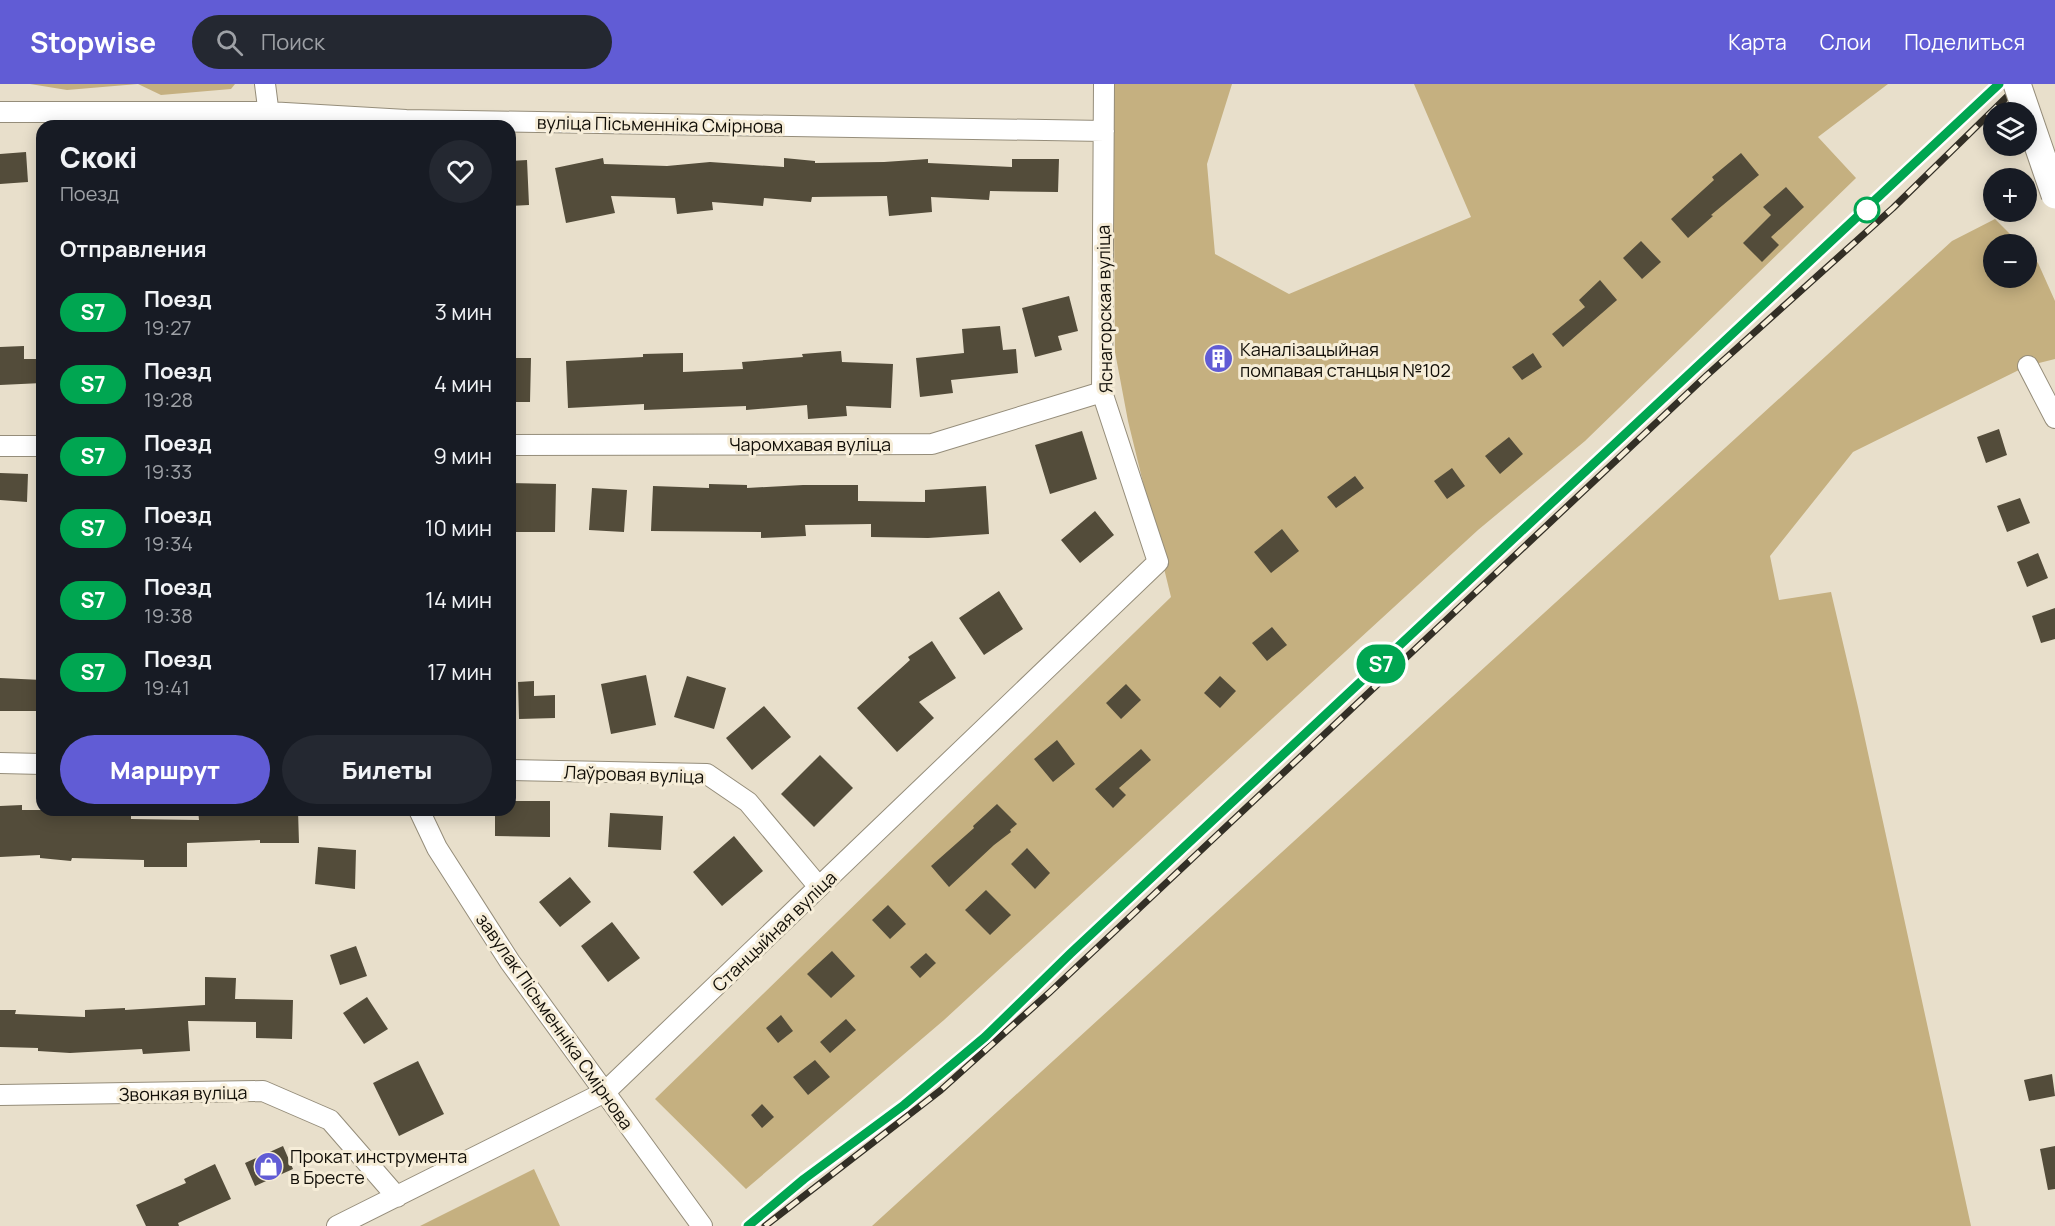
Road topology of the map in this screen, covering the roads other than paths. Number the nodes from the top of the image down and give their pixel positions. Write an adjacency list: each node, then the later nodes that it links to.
1 (264, 84): 5 (street)
2 (1104, 84): 8 (street, Яснагорская вуліца)
3 (2017, 84): 9 (highway, bridge)
4 (0, 112): 5 (street, вуліца Пісьменніка Смірнова)
5 (269, 119): 6 (street, вуліца Пісьменніка Смірнова)
6 (406, 120)
7 (516, 122): 8 (street, вуліца Пісьменніка Смірнова)
8 (1104, 130): 11 (street, Яснагорская вуліца)
9 (2055, 195)
10 (2028, 366): 12 (street)
11 (1102, 392): 13 (street, Чаромхавая вуліца); 16 (street, Яснагорская вуліца)
12 (2055, 418)
13 (516, 445)
14 (0, 446): 15 (street)
15 (36, 446)
16 (1158, 562): 21 (street, Станцыйная вуліца)
17 (0, 763): 18 (street)
18 (36, 764)
19 (516, 770): 21 (street, Лаўровая вуліца)
20 (422, 816): 22 (street, завулак Пісьменніка Смірнова)
21 (819, 887): 22 (street, Станцыйная вуліца)
22 (605, 1092): 24 (street, Станцыйная вуліца); 26 (street, завулак Пісьменніка Смірнова)
23 (0, 1095): 24 (street, Звонкая вуліца)
24 (397, 1197): 25 (street, Станцыйная вуліца)
25 (338, 1226)
26 (702, 1226)

